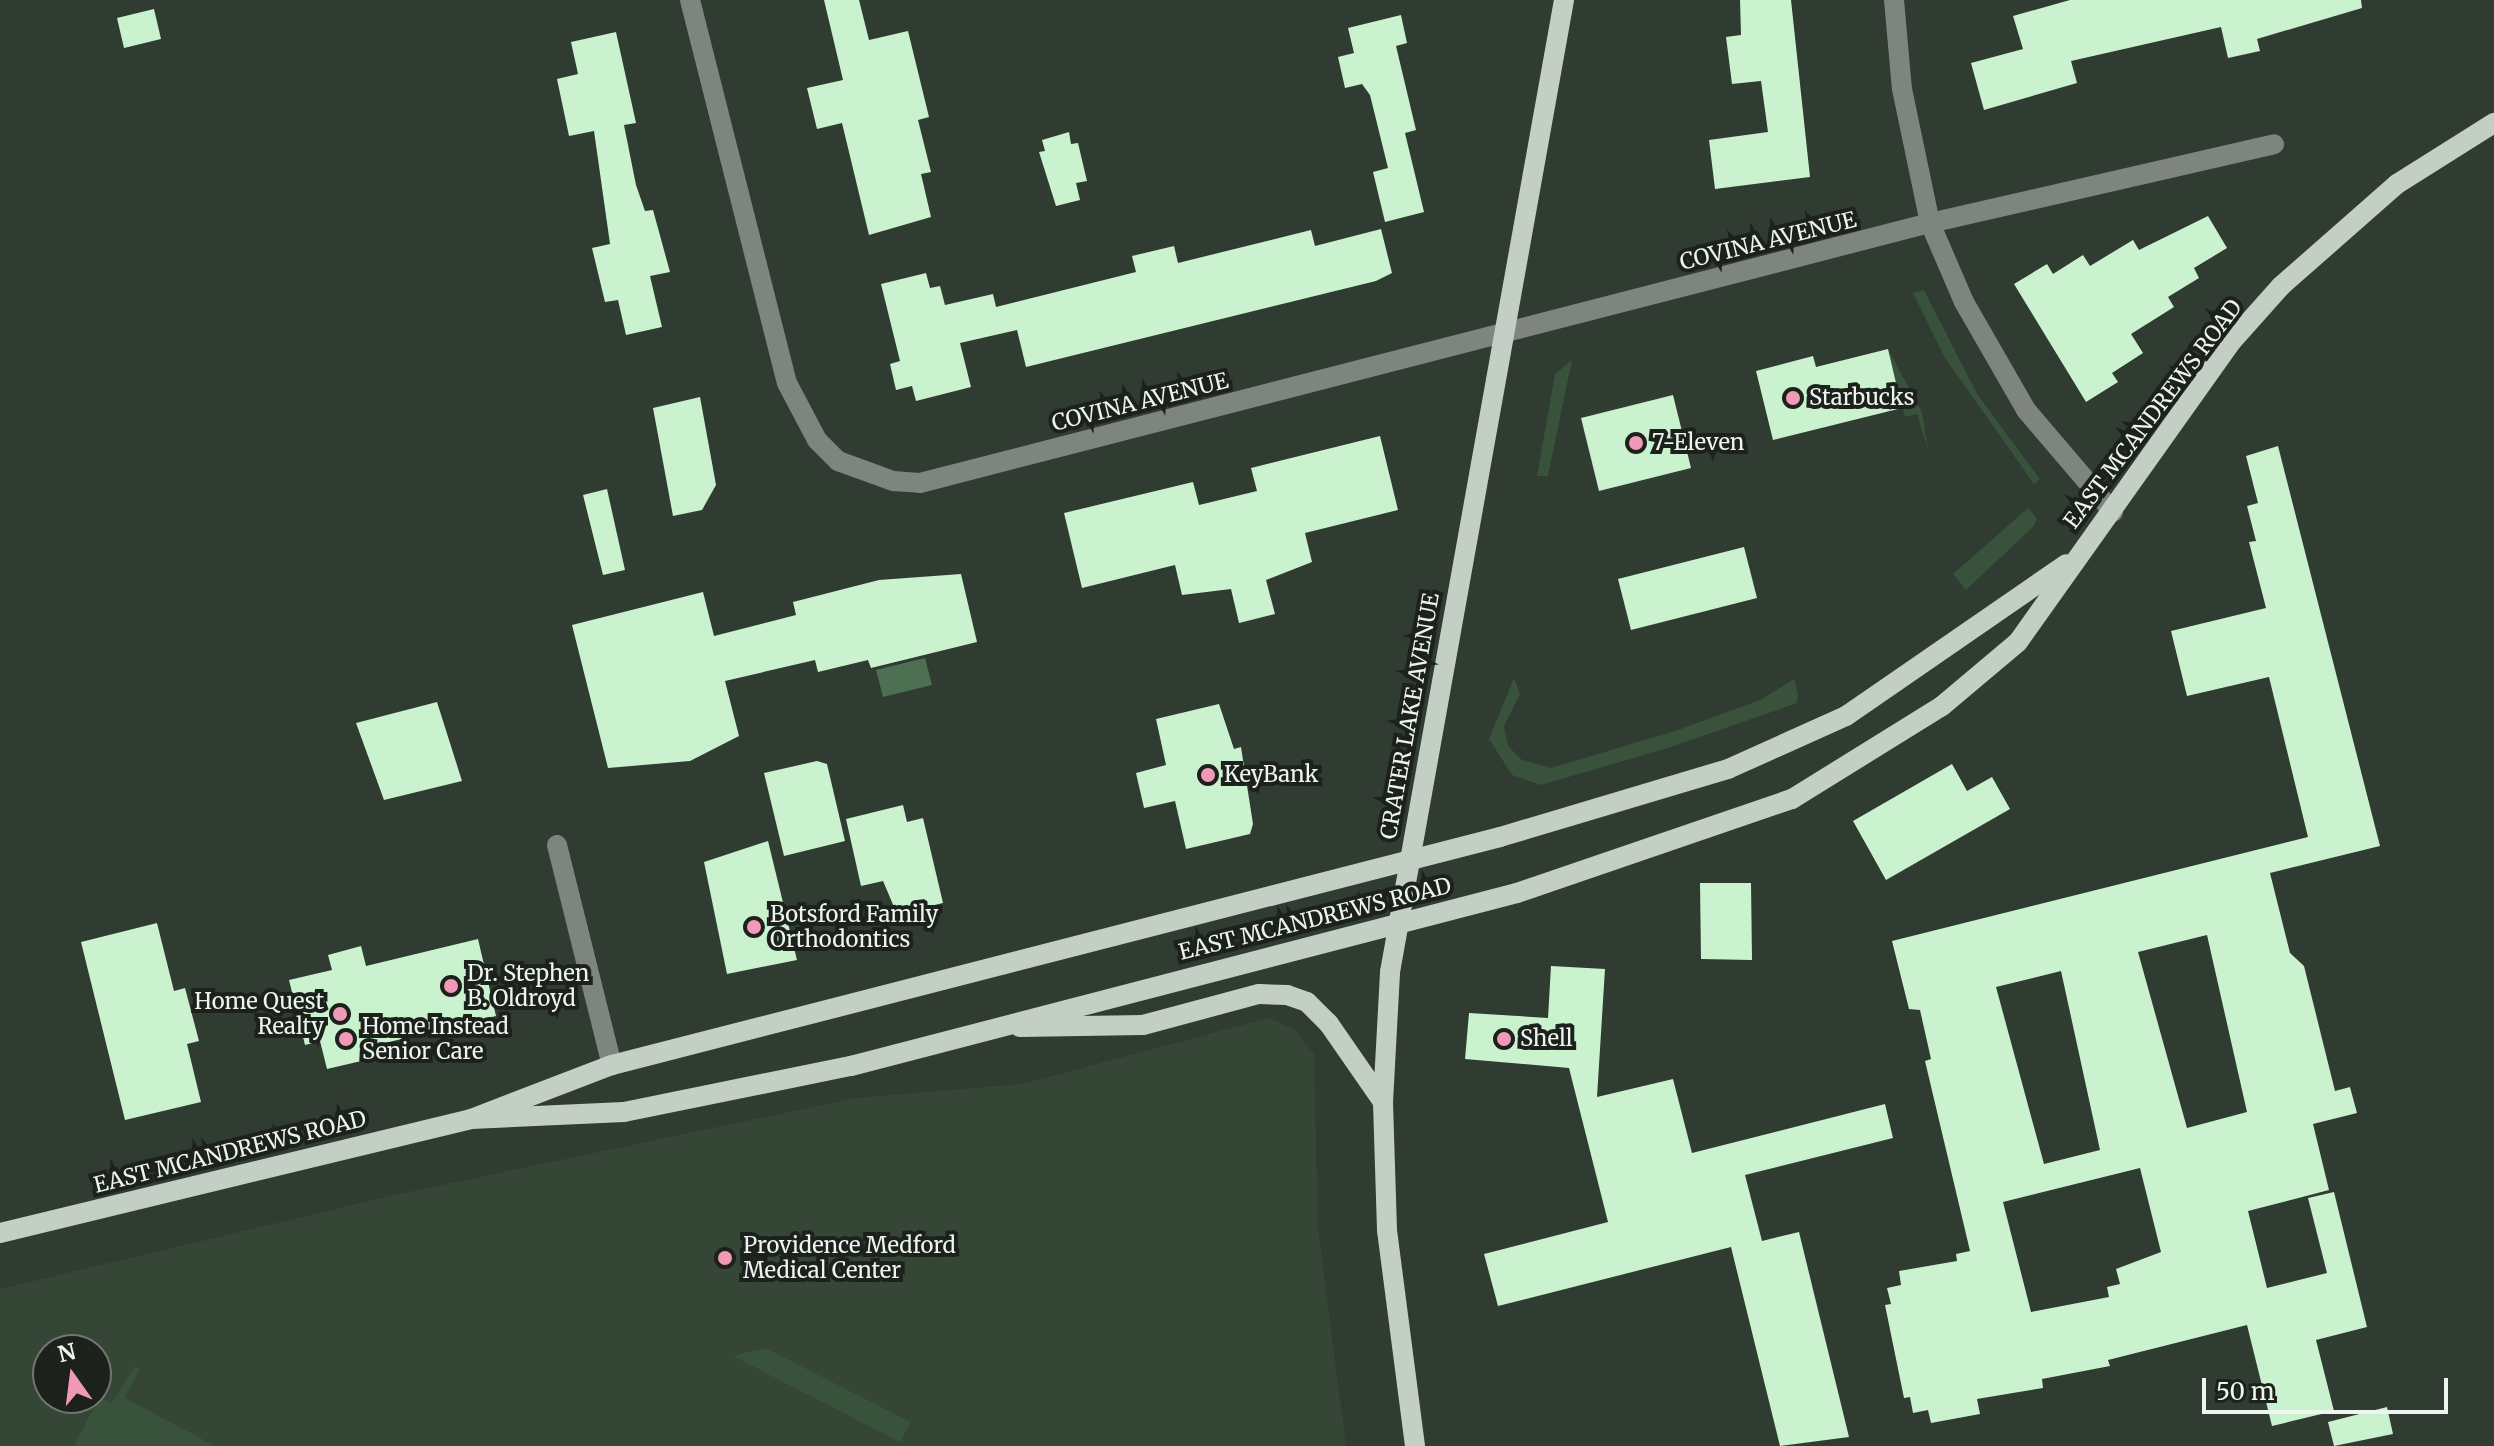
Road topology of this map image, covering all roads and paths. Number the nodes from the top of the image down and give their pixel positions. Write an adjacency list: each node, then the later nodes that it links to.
1 (690, 0): 7 (street, COVINA AVENUE)
2 (1564, 0): 7 (main road, CRATER LAKE AVENUE)
3 (1894, 0): 6 (street)
4 (2494, 123): 8 (main road, EAST MCANDREWS ROAD)
5 (2274, 144): 6 (street, COVINA AVENUE)
6 (1930, 223): 7 (street, COVINA AVENUE); 8 (street)
7 (1504, 333): 11 (main road, CRATER LAKE AVENUE)
8 (2113, 512): 9 (main road, EAST MCANDREWS ROAD)
9 (2076, 557): 11 (main road, EAST MCANDREWS ROAD); 12 (main road, EAST MCANDREWS ROAD)
10 (557, 845): 14 (street)
11 (1408, 861): 12 (main road, CRATER LAKE AVENUE); 14 (main road, EAST MCANDREWS ROAD)
12 (1398, 922): 13 (main road, EAST MCANDREWS ROAD); 15 (main road, CRATER LAKE AVENUE)
13 (984, 1028): 15 (main road); 16 (main road, EAST MCANDREWS ROAD)
14 (612, 1065): 16 (main road, EAST MCANDREWS ROAD)
15 (1383, 1102): 18 (main road, CRATER LAKE AVENUE)
16 (471, 1119): 17 (main road, EAST MCANDREWS ROAD)
17 (0, 1233)
18 (1415, 1446)

